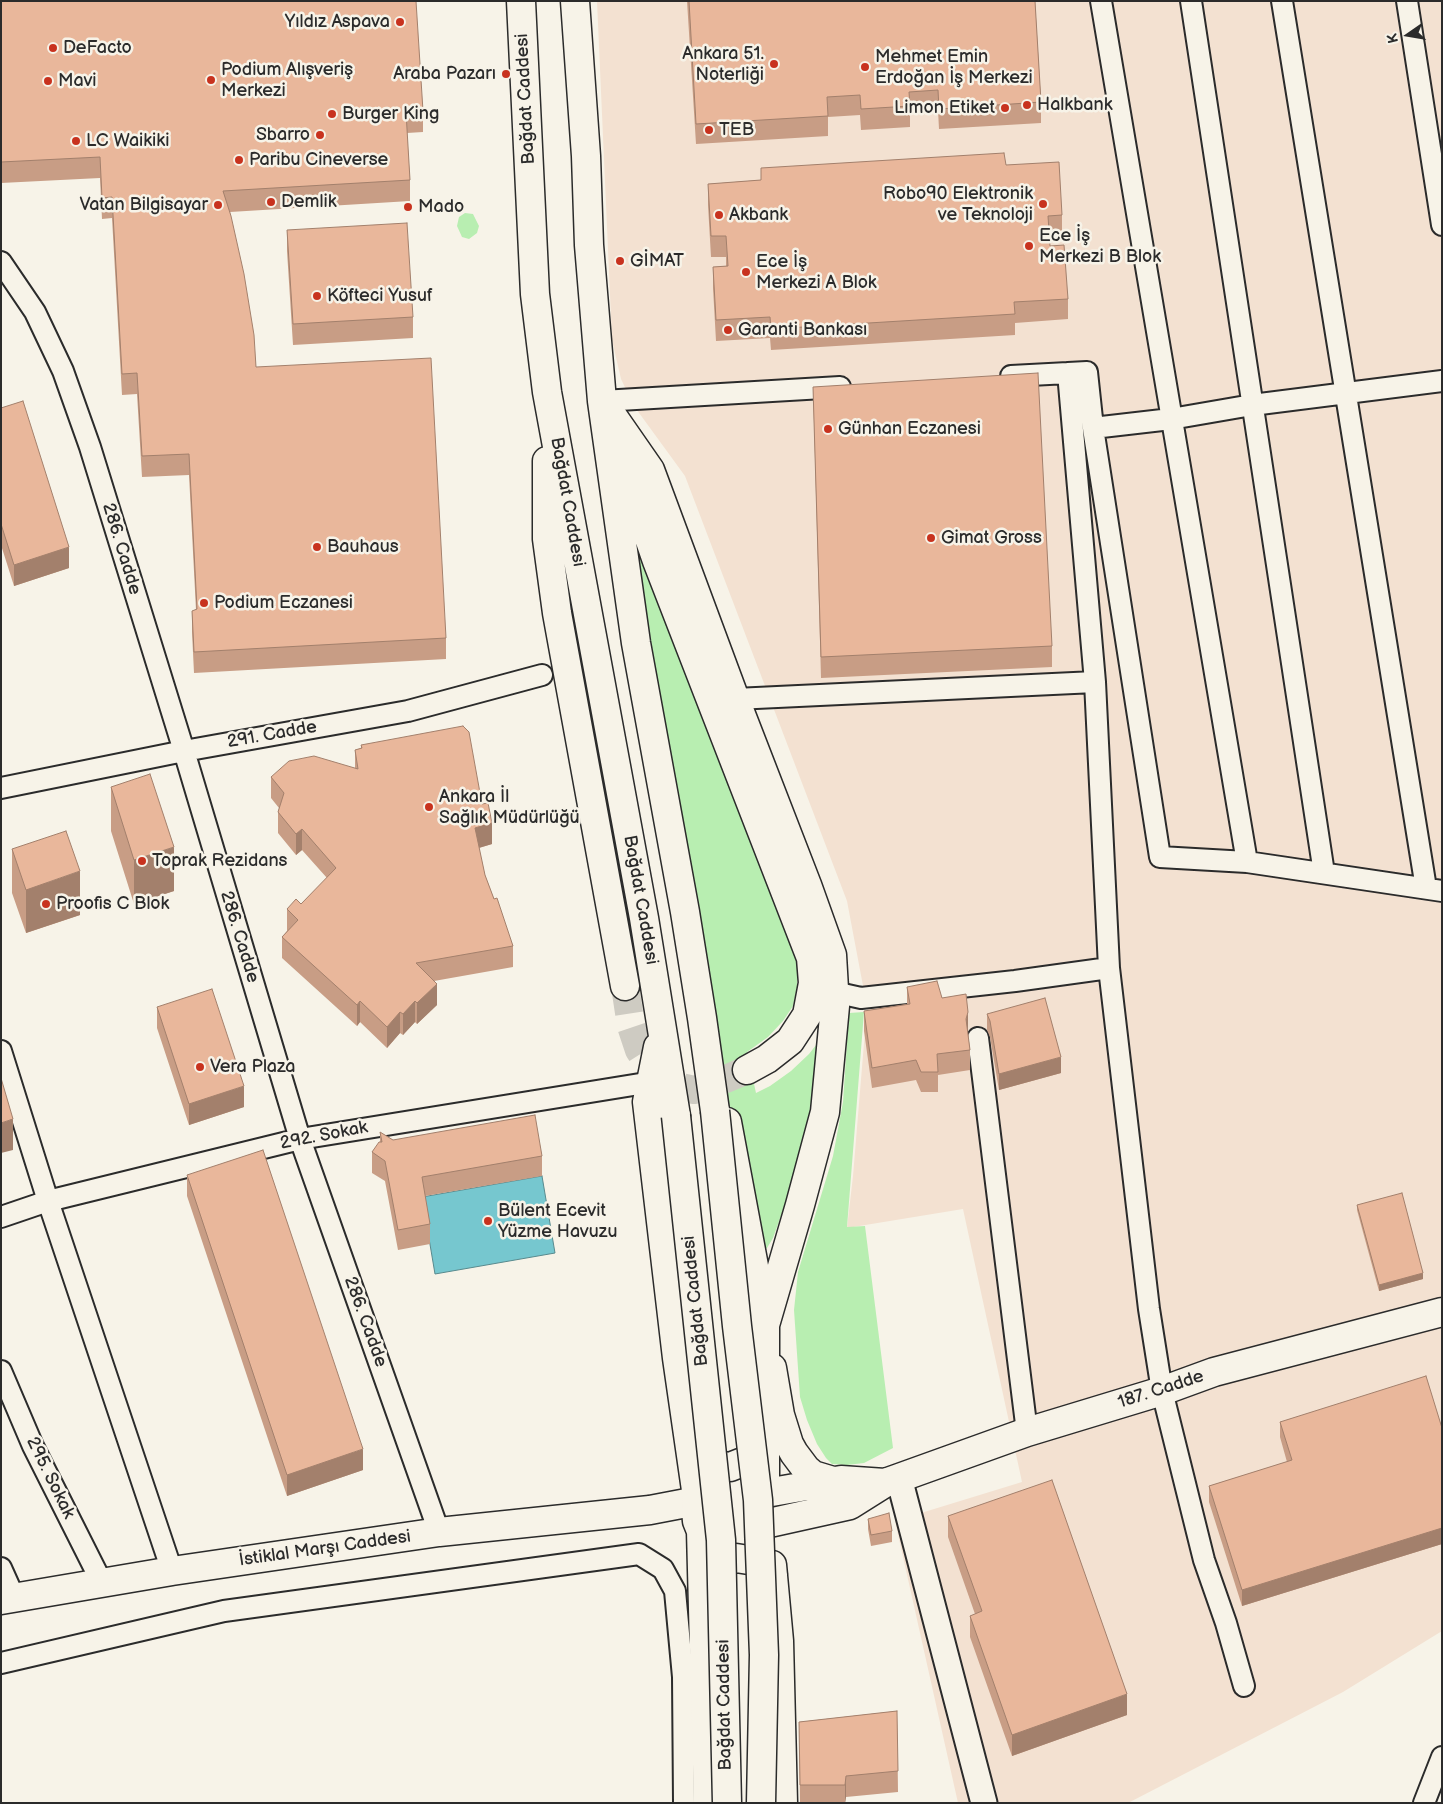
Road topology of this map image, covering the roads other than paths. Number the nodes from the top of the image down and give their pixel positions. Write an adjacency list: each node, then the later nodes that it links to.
1 (521, 1): 13 (main road, Bağdat Caddesi)
2 (575, 1): 15 (main road, Bağdat Caddesi)
3 (1101, 1): 17 (street)
4 (1191, 1): 16 (street)
5 (1282, 1): 14 (street)
6 (1407, 1): 7 (street)
7 (1442, 225)
8 (1, 262): 22 (street, 286. Cadde)
9 (1068, 373): 10 (street); 18 (street); 20 (street)
10 (989, 378)
11 (1442, 381): 14 (street)
12 (860, 385): 15 (street)
13 (548, 392): 28 (main road); 31 (main road, Bağdat Caddesi)
14 (1346, 393): 16 (street); 26 (street)
15 (602, 401): 21 (main road); 30 (main road, Bağdat Caddesi); 34 (main road)
16 (1252, 406): 17 (street); 25 (street)
17 (1171, 419): 18 (street); 24 (street)
18 (1093, 428): 24 (street)
19 (542, 675): 22 (street, 291. Cadde)
20 (1095, 682): 21 (street); 27 (street)
21 (735, 699): 29 (main road)
22 (184, 751): 23 (street, 291. Cadde); 36 (street, 286. Cadde)
23 (1, 788)
24 (1247, 862): 25 (street)
25 (1324, 873): 26 (street)
26 (1437, 894)
27 (1110, 968): 29 (street); 42 (street)
28 (625, 986)
29 (834, 992): 40 (main road)
30 (702, 1018): 40 (main road); 64 (main road, Bağdat Caddesi, bridge)
31 (662, 1027): 35 (main road); 63 (main road, Bağdat Caddesi, bridge)
32 (978, 1038): 43 (street)
33 (1, 1051): 37 (street)
34 (747, 1070)
35 (652, 1082): 36 (street, 292. Sokak); 45 (main road)
36 (300, 1139): 37 (street, 292. Sokak); 51 (street, 286. Cadde)
37 (48, 1202): 38 (street, 292. Sokak); 53 (street)
38 (1, 1217)
39 (1442, 1312): 42 (main road, 187. Cadde)
40 (765, 1325): 44 (main road); 47 (main road)
41 (1, 1371): 56 (street, 295. Sokak)
42 (1162, 1391): 43 (main road, 187. Cadde); 59 (street)
43 (1027, 1432): 46 (main road, 187. Cadde)
44 (766, 1449): 45 (main road); 48 (main road)
45 (692, 1454): 49 (main road)
46 (892, 1480): 47 (main road); 50 (main road); 66 (street)
47 (833, 1481): 48 (main road)
48 (766, 1491): 49 (main road); 50 (main road)
49 (698, 1514): 50 (main road); 51 (main road, İstiklal Marşı Caddesi); 55 (main road)
50 (769, 1526): 54 (main road)
51 (439, 1532): 53 (main road, İstiklal Marşı Caddesi)
52 (1, 1568): 57 (street)
53 (172, 1571): 56 (main road, İstiklal Marşı Caddesi)
54 (773, 1575): 55 (main road); 65 (main road)
55 (702, 1579): 62 (main road)
56 (102, 1583): 57 (main road, İstiklal Marşı Caddesi)
57 (8, 1598)
58 (1, 1663): 61 (street)
59 (1244, 1686)
60 (1442, 1757): 67 (street)
61 (684, 1803)
62 (708, 1803)
63 (728, 1803)
64 (761, 1803)
65 (783, 1803)
66 (984, 1803)
67 (1424, 1803)

